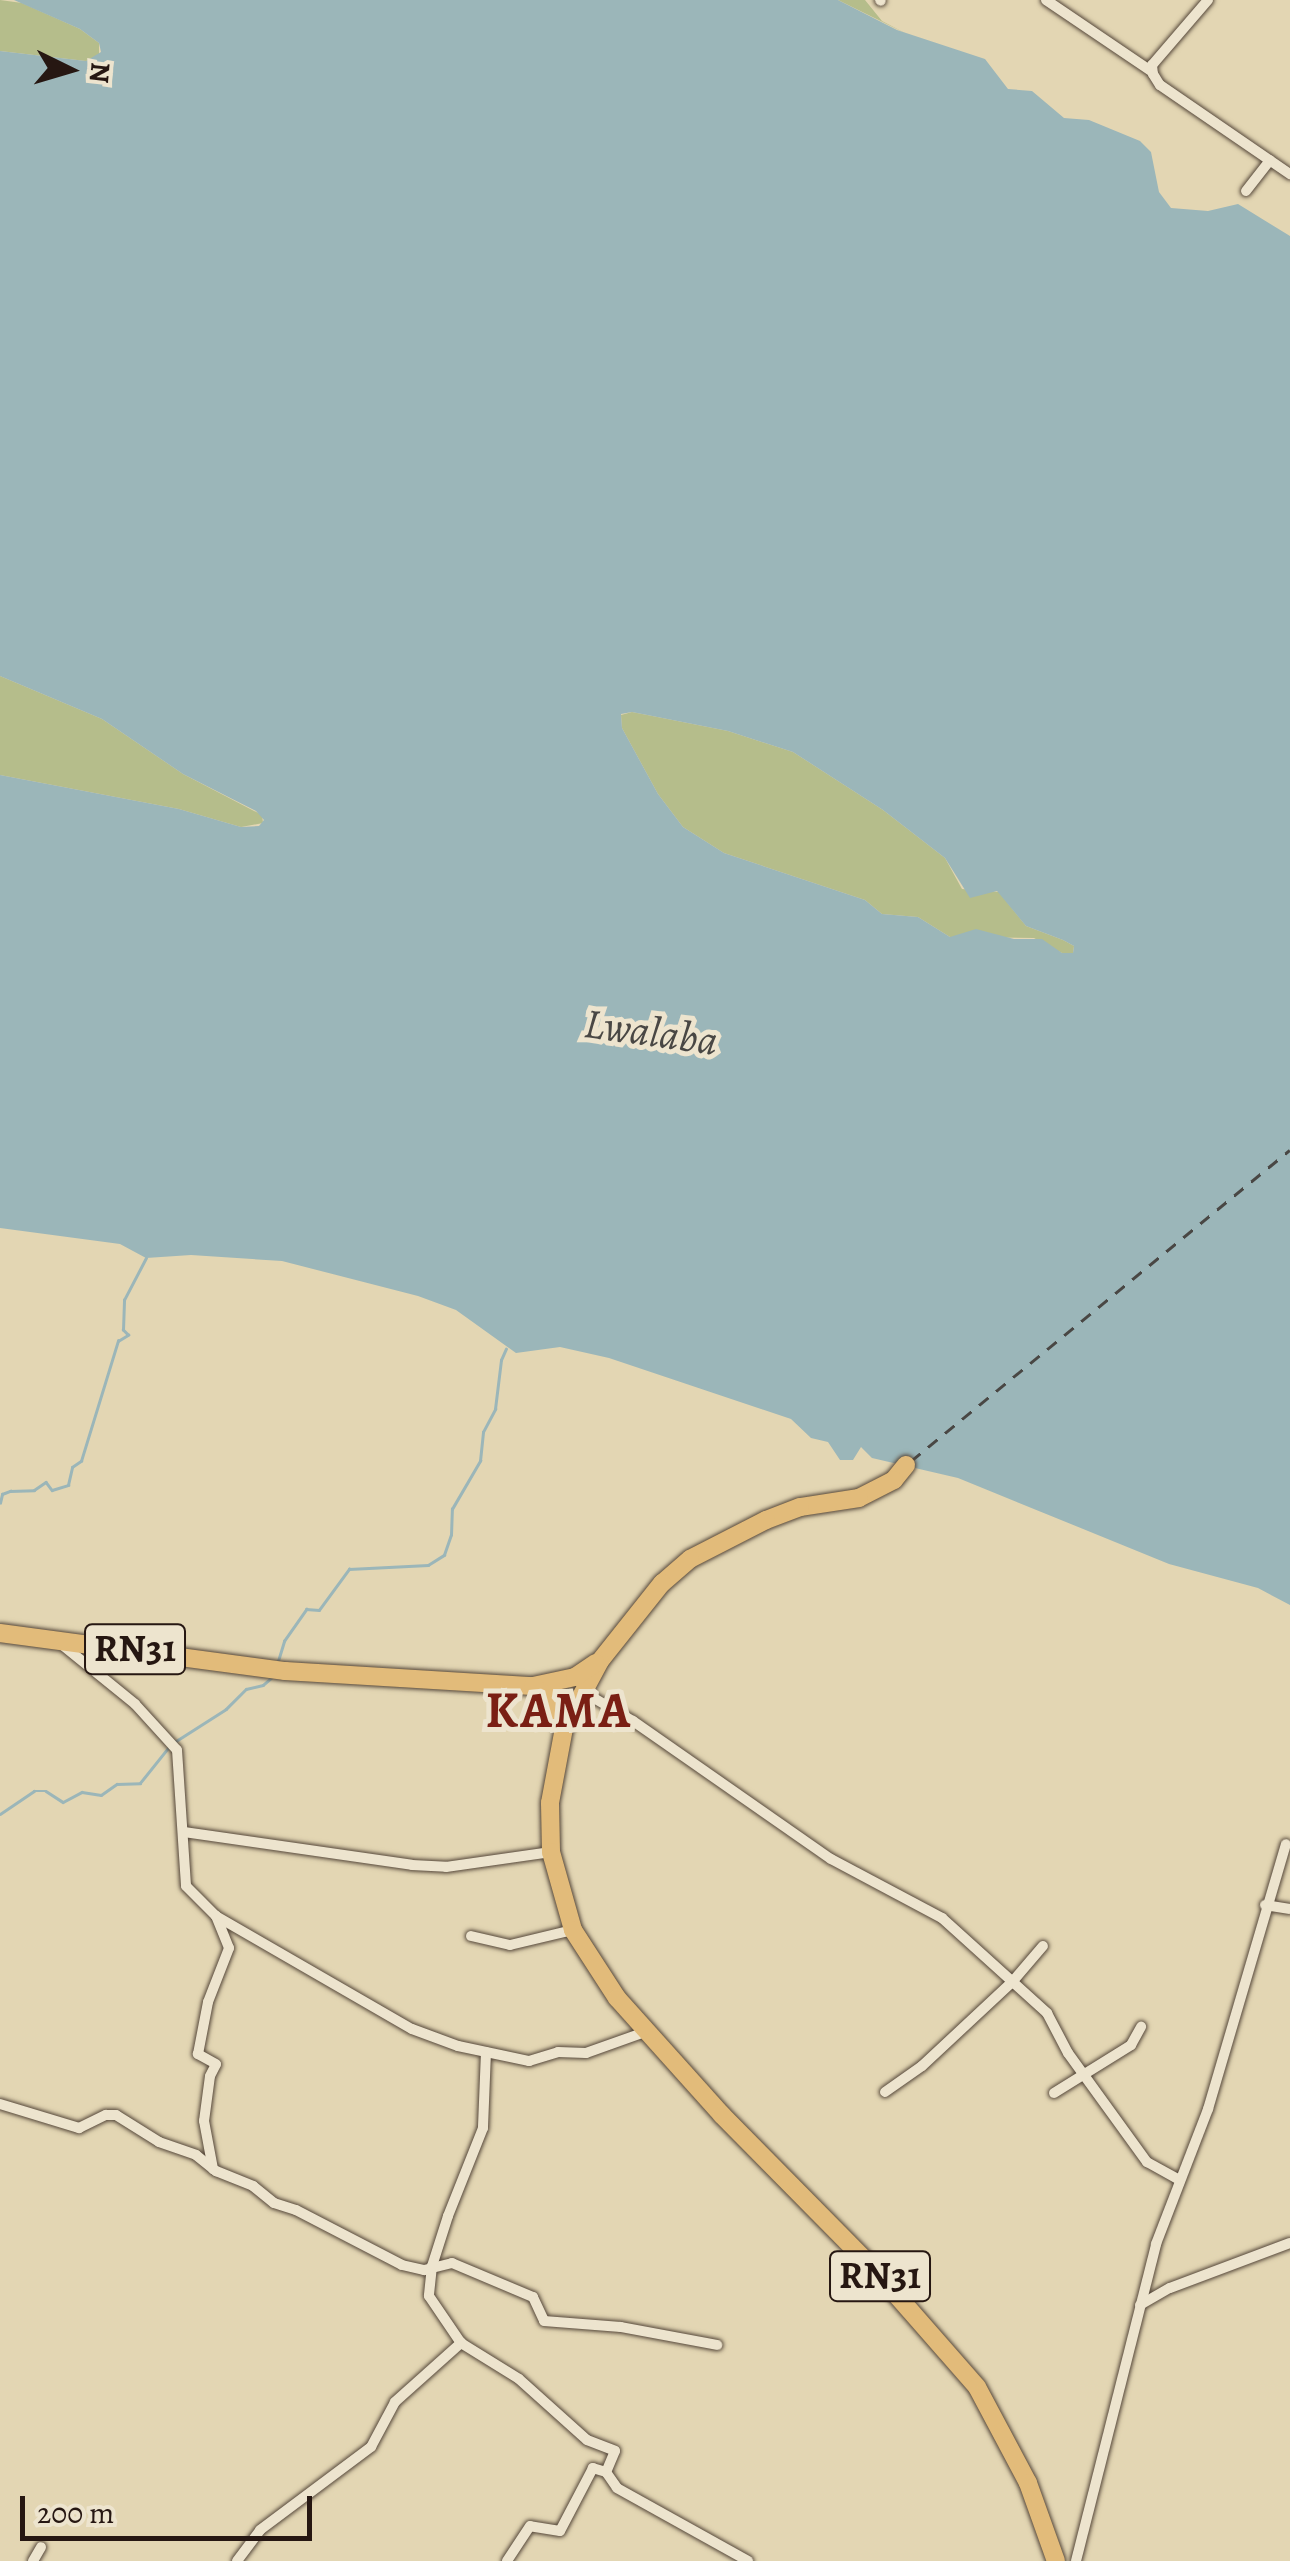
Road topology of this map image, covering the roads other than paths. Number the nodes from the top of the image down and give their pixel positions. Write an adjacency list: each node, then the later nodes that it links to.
1 (1046, 0): 3 (street)
2 (1208, 0): 3 (street)
3 (1151, 71): 4 (street)
4 (1270, 160): 5 (street); 6 (street)
5 (1290, 174)
6 (1246, 191)
7 (906, 1466): 10 (main road)
8 (0, 1632): 9 (main road, RN31)
9 (53, 1639): 11 (main road, RN31); 14 (street)
10 (600, 1661): 11 (main road); 12 (main road)
11 (533, 1686): 13 (main road)
12 (582, 1690): 13 (main road); 23 (street)
13 (564, 1728): 16 (main road, RN31)
14 (184, 1832): 16 (street); 19 (street)
15 (1286, 1844): 17 (street)
16 (552, 1852): 20 (main road, RN31)
17 (1265, 1905): 18 (street); 32 (street)
18 (1290, 1909)
19 (216, 1916): 26 (street); 31 (street)
20 (573, 1930): 21 (street); 25 (main road, RN31)
21 (470, 1936)
22 (1042, 1946): 23 (street)
23 (1014, 1981): 27 (street); 28 (street)
24 (1142, 2027): 27 (street)
25 (645, 2032): 26 (street); 44 (main road, RN31)
26 (486, 2052): 34 (street)
27 (1084, 2073): 29 (street); 32 (street)
28 (885, 2092)
29 (1054, 2092)
30 (0, 2104): 31 (street)
31 (212, 2168): 34 (street)
32 (1180, 2180): 35 (street)
33 (1290, 2243): 35 (street)
34 (432, 2266): 36 (street); 37 (street)
35 (1140, 2305): 45 (street)
36 (460, 2343): 38 (street); 41 (street)
37 (718, 2345)
38 (606, 2472): 42 (street); 43 (street)
39 (41, 2547): 40 (street)
40 (33, 2561)
41 (237, 2561)
42 (507, 2561)
43 (748, 2561)
44 (1056, 2561)
45 (1076, 2561)

